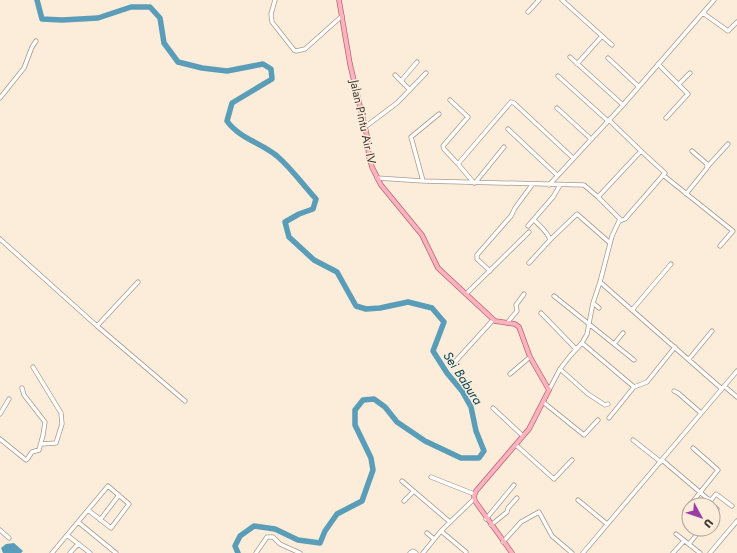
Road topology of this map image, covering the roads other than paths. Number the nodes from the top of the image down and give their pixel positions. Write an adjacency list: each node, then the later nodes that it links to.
1 (275, 0): 8 (street)
2 (339, 0): 8 (main road, Jalan Pintu Air IV)
3 (539, 0): 6 (street)
4 (562, 0): 10 (street)
5 (714, 0): 7 (street)
6 (528, 12)
7 (703, 13): 9 (street); 17 (street)
8 (342, 16): 33 (main road, Jalan Pintu Air IV)
9 (737, 22)
10 (602, 36): 12 (street); 16 (street)
11 (36, 41): 26 (street)
12 (612, 45)
13 (570, 57): 16 (street)
14 (608, 58): 24 (street)
15 (417, 62): 22 (street)
16 (578, 64): 28 (street)
17 (658, 64): 23 (street); 24 (street)
18 (426, 72): 25 (street)
19 (690, 73): 23 (street)
20 (395, 75): 22 (street)
21 (558, 76): 32 (street)
22 (401, 81): 25 (street)
23 (679, 84): 31 (street)
24 (638, 86): 28 (street)
25 (410, 90): 33 (street)
26 (0, 98)
27 (450, 100): 41 (street)
28 (623, 105): 32 (street)
29 (557, 108): 35 (street)
30 (439, 114): 46 (street)
31 (666, 118)
32 (608, 121): 35 (street); 38 (street)
33 (365, 127): 45 (main road, Jalan Pintu Air IV)
34 (508, 129): 43 (street)
35 (591, 139): 40 (street)
36 (728, 144): 42 (street)
37 (504, 147): 47 (street)
38 (641, 151): 44 (street); 52 (street)
39 (692, 151): 42 (street)
40 (573, 158): 41 (street); 43 (street)
41 (458, 164): 47 (street)
42 (708, 166): 51 (street)
43 (557, 175): 49 (street)
44 (663, 175): 51 (street); 54 (street)
45 (377, 178): 46 (street); 66 (main road, Jalan Pintu Air IV)
46 (423, 181): 47 (street)
47 (474, 183): 48 (street)
48 (532, 185): 49 (street); 63 (street)
49 (549, 185): 50 (street)
50 (560, 185): 52 (street); 53 (street)
51 (686, 194): 60 (street)
52 (598, 197): 54 (street)
53 (534, 220): 55 (street); 58 (street)
54 (620, 221): 59 (street)
55 (528, 226)
56 (529, 232): 63 (street)
57 (0, 239): 76 (street)
58 (550, 240): 59 (street); 61 (street)
59 (610, 243): 65 (street)
60 (720, 246)
61 (529, 263)
62 (671, 264): 71 (street)
63 (490, 271): 66 (street)
64 (138, 282): 76 (street)
65 (600, 282): 69 (street); 71 (street)
66 (466, 294): 73 (main road, Jalan Pintu Air IV)
67 (524, 294): 74 (street)
68 (554, 296): 75 (street)
69 (593, 303): 70 (street); 75 (street)
70 (599, 308)
71 (632, 310): 81 (street)
72 (541, 313): 82 (street)
73 (493, 320): 74 (main road); 86 (street)
74 (507, 323): 83 (main road)
75 (589, 324): 79 (street); 80 (street)
76 (97, 326): 98 (street)
77 (712, 331): 84 (street)
78 (623, 333): 80 (street)
79 (582, 343): 82 (street); 91 (street)
80 (614, 344): 85 (street)
81 (675, 348): 84 (street); 91 (street)
82 (576, 349): 88 (street)
83 (530, 357): 90 (street); 94 (main road)
84 (689, 359): 92 (street)
85 (634, 360)
86 (453, 364)
87 (33, 367): 109 (street)
88 (560, 369): 94 (street); 100 (street)
89 (737, 371): 92 (street)
90 (510, 374)
91 (634, 387): 104 (street)
92 (723, 387): 96 (street); 102 (street)
93 (22, 388): 109 (street)
94 (549, 390): 99 (main road)
95 (674, 391): 102 (street)
96 (737, 397)
97 (9, 399): 103 (street)
98 (185, 401)
99 (543, 402): 105 (street); 106 (main road)
100 (608, 404)
101 (493, 408): 106 (street)
102 (701, 413): 113 (street)
103 (0, 414)
104 (609, 418)
105 (598, 420)
106 (523, 436): 110 (main road)
107 (0, 439): 109 (street)
108 (633, 440): 113 (street)
109 (41, 444)
110 (516, 445): 112 (street); 120 (main road)
111 (693, 448): 118 (street)
112 (572, 460)
113 (661, 461): 118 (street); 132 (street)
114 (431, 477): 120 (street)
115 (402, 481): 117 (street)
116 (514, 485): 127 (street)
117 (414, 491): 124 (street); 131 (street)
118 (700, 493): 121 (street); 125 (street)
119 (119, 495): 126 (street); 128 (street); 128 (street)
120 (474, 496): 127 (main road); 131 (street)
121 (696, 497)
122 (517, 498): 133 (street)
123 (578, 500): 132 (street)
124 (404, 501)
125 (732, 506)
126 (88, 510): 128 (street); 130 (street)
127 (486, 518): 133 (main road)
128 (100, 520)
129 (737, 521): 163 (street)
130 (78, 522): 138 (street); 151 (street)
131 (450, 522): 135 (street)
132 (607, 524): 159 (street)
133 (491, 525): 143 (main road)
134 (0, 530): 140 (street)
135 (441, 531): 141 (street); 147 (street)
136 (427, 533): 141 (street)
137 (676, 534): 142 (street)
138 (67, 535): 144 (street); 148 (street)
139 (695, 537): 145 (street)
140 (9, 538)
141 (434, 539): 156 (street)
142 (684, 541): 145 (street); 160 (street)
143 (503, 542): 157 (main road); 158 (street)
144 (78, 544): 149 (street); 150 (street)
145 (689, 544): 146 (street)
146 (694, 548): 161 (street); 162 (street)
147 (466, 552)
148 (52, 553)
149 (70, 553)
150 (89, 553)
151 (114, 553)
152 (256, 553): 153 (street)
153 (300, 553)
154 (410, 553): 155 (street)
155 (416, 553)
156 (423, 553)
157 (512, 553)
158 (572, 553)
159 (583, 553)
160 (674, 553)
161 (690, 553)
162 (700, 553)
163 (710, 553)

